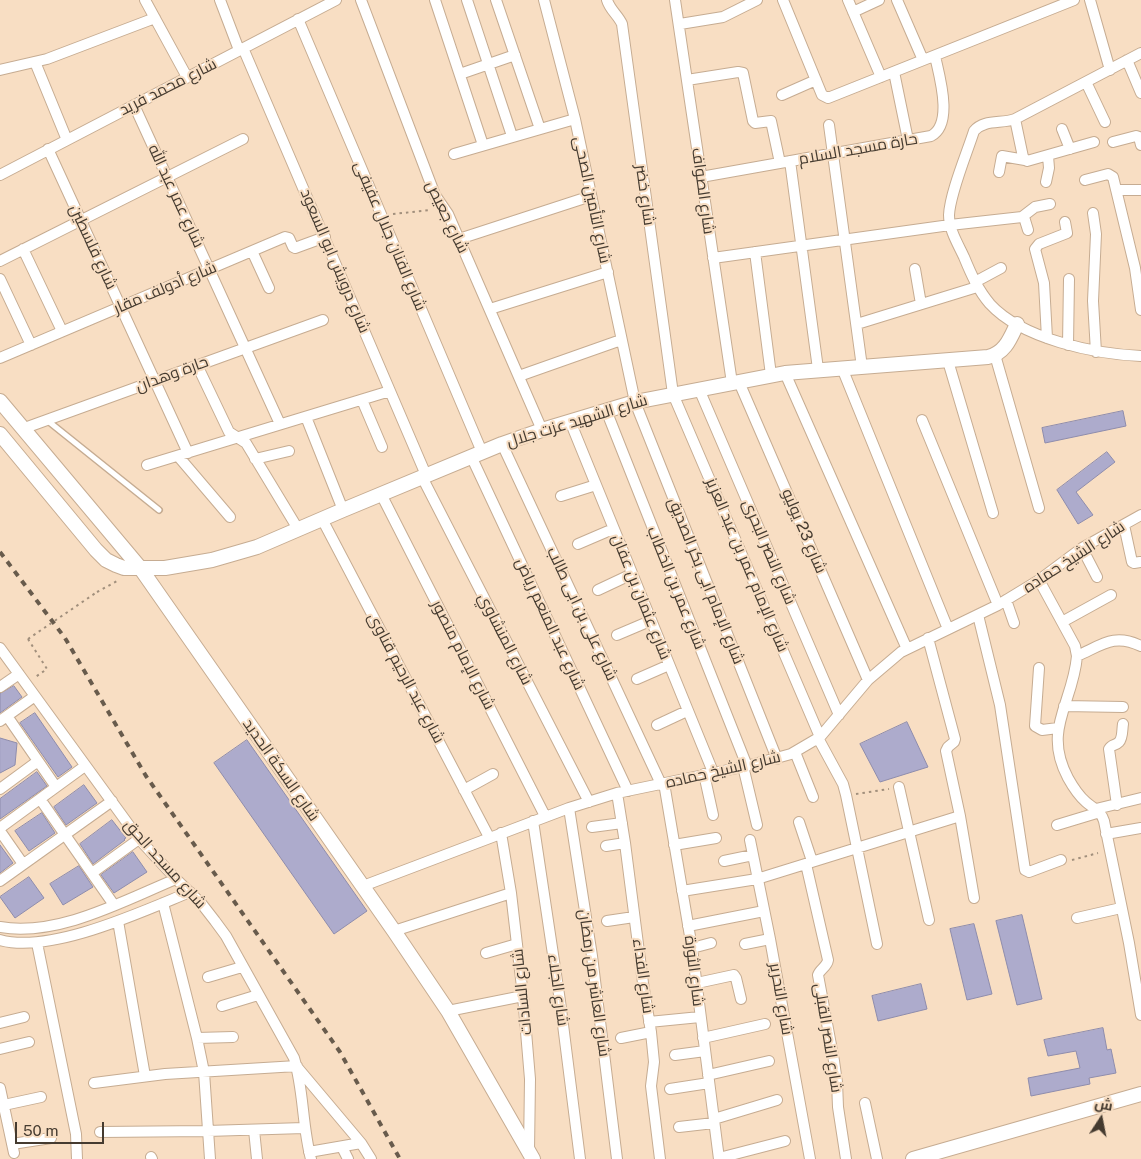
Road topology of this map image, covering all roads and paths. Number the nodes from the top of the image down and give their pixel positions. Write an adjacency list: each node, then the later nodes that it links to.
1 (145, 0): 19 (street)
2 (220, 0): 22 (street, شارع درويش ابو السعود)
3 (336, 0): 20 (street, شارع محمد فريد)
4 (361, 0): 73 (street, شارع جعيص)
5 (435, 0): 33 (street)
6 (467, 0): 29 (street)
7 (496, 0): 24 (street)
8 (544, 0): 42 (street, شارع التأمين الصحى)
9 (607, 0): 126 (street, شارع خضر)
10 (675, 0): 21 (street, شارع الصواف)
11 (757, 0): 21 (street)
12 (783, 0): 37 (street)
13 (848, 0): 18 (street)
14 (879, 0): 18 (street)
15 (897, 0): 26 (street)
16 (1074, 0): 25 (street)
17 (1090, 0): 31 (street)
18 (853, 12): 35 (street)
19 (155, 18): 28 (street); 34 (street)
20 (298, 19): 22 (street, شارع محمد فريد); 75 (street, شارع الفنان جلال عفيفى)
21 (680, 24): 36 (street, شارع الصواف)
22 (241, 49): 34 (street, شارع محمد فريد); 81 (street, شارع درويش ابو السعود)
23 (1141, 53): 27 (street)
24 (515, 55): 29 (street); 46 (street)
25 (935, 56): 26 (street); 51 (street, حارة مسجد السلام)
26 (923, 60): 32 (street)
27 (1127, 60): 31 (street); 39 (street)
28 (35, 62): 30 (street); 50 (street)
29 (488, 64): 33 (street); 48 (street)
30 (0, 70)
31 (1110, 70): 38 (street)
32 (894, 72): 35 (street); 51 (street)
33 (460, 74): 54 (street)
34 (188, 77): 41 (street, شارع محمد فريد)
35 (881, 77): 37 (street)
36 (687, 80): 62 (street); 66 (street, شارع الصواف)
37 (816, 80): 40 (street)
38 (1086, 82): 43 (street); 44 (street)
39 (1141, 93)
40 (782, 95)
41 (134, 105): 50 (street, شارع محمد فريد); 65 (street, شارع عمر عبد الله)
42 (575, 119): 46 (street); 71 (street, شارع التأمين الصحى)
43 (1015, 119): 61 (street); 79 (street)
44 (1105, 122)
45 (829, 124): 58 (street)
46 (540, 129): 48 (street)
47 (1062, 129): 57 (street)
48 (512, 136): 54 (street)
49 (244, 138): 65 (street)
50 (67, 140): 56 (street, شارع محمد فريد)
51 (908, 140): 58 (street, حارة مسجد السلام)
52 (1094, 142): 57 (street)
53 (1113, 142): 55 (street)
54 (483, 145): 59 (street)
55 (1141, 145)
56 (48, 149): 64 (street, شارع محمد فريد); 77 (street, شارع فلسطين)
57 (1070, 149): 60 (street)
58 (833, 153): 62 (street, حارة مسجد السلام); 83 (street)
59 (454, 154)
60 (1048, 156): 61 (street); 68 (street)
61 (1025, 160): 63 (street)
62 (785, 162): 66 (street, حارة مسجد السلام); 84 (street)
63 (999, 172)
64 (0, 175)
65 (168, 176): 77 (street); 91 (street, شارع عمر عبد الله)
66 (702, 177): 88 (street, شارع الصواف)
67 (1085, 180): 69 (street)
68 (1046, 182)
69 (1117, 190): 70 (street); 101 (street)
70 (1141, 190)
71 (591, 196): 82 (street); 93 (street, شارع التأمين الصحى)
72 (1050, 204): 76 (street)
73 (444, 209): 75 (path); 82 (street, شارع جعيص)
74 (1093, 213): 111 (street)
75 (381, 215): 144 (street, شارع الفنان جلال عفيفى)
76 (1024, 217): 79 (street); 80 (street)
77 (80, 220): 85 (street); 99 (street, شارع فلسطين)
78 (1065, 222): 106 (street)
79 (950, 225): 83 (street); 96 (street)
80 (1028, 230)
81 (325, 237): 86 (street, شارع أدولف مقار); 125 (street, شارع درويش ابو السعود)
82 (459, 239): 100 (street, شارع جعيص)
83 (845, 240): 84 (street); 103 (street)
84 (801, 246): 87 (street); 119 (street)
85 (23, 249): 89 (street); 105 (street)
86 (252, 251): 91 (street, شارع أدولف مقار); 97 (street)
87 (756, 252): 88 (street); 120 (street)
88 (713, 258): 123 (street, شارع الصواف)
89 (0, 260)
90 (1000, 268): 96 (street)
91 (210, 269): 99 (street, شارع أدولف مقار); 110 (street, شارع عمر عبد الله)
92 (914, 269): 98 (street)
93 (608, 272): 100 (street); 107 (street, شارع التأمين الصحى)
94 (0, 279): 108 (street)
95 (1069, 279): 109 (street)
96 (976, 284): 98 (street); 104 (street)
97 (269, 288)
98 (921, 304): 103 (street)
99 (120, 306): 105 (street, شارع أدولف مقار); 122 (street, شارع فلسطين)
100 (490, 309): 121 (street, شارع جعيص)
101 (1141, 310)
102 (323, 320): 110 (street, حارة وهدان)
103 (856, 324): 117 (street)
104 (1017, 324): 106 (street); 112 (street)
105 (62, 331): 108 (street, شارع أدولف مقار)
106 (1047, 338): 109 (street)
107 (621, 340): 121 (street); 129 (street, شارع التأمين الصحى)
108 (30, 345): 114 (street, شارع أدولف مقار)
109 (1068, 345): 111 (street)
110 (246, 348): 116 (street, حارة وهدان); 135 (street, شارع عمر عبد الله)
111 (1096, 352): 113 (street)
112 (995, 355): 115 (street, شارع الشهيد عزت جلال); 151 (street)
113 (1141, 356)
114 (0, 358)
115 (948, 360): 117 (street, شارع الشهيد عزت جلال); 154 (street)
116 (197, 365): 122 (street, حارة وهدان); 139 (street)
117 (862, 367): 118 (street, شارع الشهيد عزت جلال)
118 (842, 368): 119 (street, شارع الشهيد عزت جلال); 176 (street)
119 (818, 369): 120 (street, شارع الشهيد عزت جلال)
120 (778, 374): 123 (street, شارع الشهيد عزت جلال); 181 (street)
121 (519, 376): 137 (street, شارع جعيص)
122 (154, 380): 132 (street, حارة وهدان); 143 (street, شارع فلسطين)
123 (736, 382): 124 (street, شارع الشهيد عزت جلال); 187 (street, شارع 23 يوليو)
124 (699, 389): 126 (street, شارع الشهيد عزت جلال); 194 (street, شارع النصر البحرى)
125 (390, 391): 127 (street); 147 (street, شارع درويش ابو السعود)
126 (674, 394): 129 (street, شارع الشهيد عزت جلال); 199 (street, شارع الإمام عمر بن عبد العزيز)
127 (362, 400): 131 (street); 141 (street)
128 (0, 401): 136 (street, شارع السكة الحديد)
129 (635, 402): 130 (street, شارع الشهيد عزت جلال); 201 (street, شارع الإمام ابى بكر الصديق)
130 (606, 410): 134 (street, شارع الشهيد عزت جلال); 204 (street, شارع عمر بن الخطاب)
131 (306, 417): 135 (street); 153 (street)
132 (47, 420): 136 (street, حارة وهدان); 152 (lane)
133 (922, 420): 171 (street)
134 (570, 421): 137 (street, شارع الشهيد عزت جلال); 148 (street, شارع عثمان بن عفان)
135 (280, 424): 139 (street)
136 (22, 430): 164 (street, شارع السكة الحديد)
137 (542, 430): 140 (street, شارع الشهيد عزت جلال)
138 (0, 434): 164 (street, شارع الشهيد عزت جلال)
139 (238, 437): 143 (street); 145 (street)
140 (502, 444): 144 (street, شارع الشهيد عزت جلال); 207 (street, شارع على بن ابى طالب)
141 (382, 447)
142 (289, 451): 145 (street)
143 (183, 454): 146 (street); 156 (street, شارع فلسطين)
144 (476, 454): 147 (street, شارع الشهيد عزت جلال); 212 (street, شارع عبد المنعم رياض)
145 (256, 459): 159 (street)
146 (147, 465)
147 (424, 476): 149 (street, شارع الشهيد عزت جلال); 219 (street, شارع المنشاوي)
148 (596, 485): 150 (street); 160 (street, شارع عثمان بن عفان)
149 (381, 494): 153 (street, شارع الشهيد عزت جلال); 224 (street, شارع الإمام منصور)
150 (560, 496)
151 (1039, 508)
152 (159, 510)
153 (343, 510): 157 (street, شارع الشهيد عزت جلال)
154 (994, 512)
155 (1141, 515): 158 (street, شارع الشيخ حماده)
156 (230, 517)
157 (322, 519): 159 (street, شارع الشهيد عزت جلال); 211 (street, شارع عبد الرحيم قناوى)
158 (1124, 525): 162 (street, شارع الشيخ حماده); 163 (street)
159 (298, 529): 164 (street, شارع الشهيد عزت جلال)
160 (614, 529): 161 (street); 165 (street, شارع عثمان بن عفان)
161 (578, 544)
162 (1082, 548): 166 (street); 168 (street, شارع الشيخ حماده)
163 (1140, 562)
164 (141, 569): 257 (street, شارع السكة الحديد)
165 (632, 574): 169 (street); 173 (street, شارع عثمان بن عفان)
166 (1097, 578)
167 (120, 580): 188 (path, bridge)
168 (1039, 580): 171 (street, شارع الشيخ حماده); 174 (street)
169 (598, 590)
170 (1111, 595): 174 (street)
171 (1002, 603): 172 (street, شارع الشيخ حماده); 175 (street)
172 (978, 615): 176 (street, شارع الشيخ حماده); 248 (street)
173 (650, 620): 177 (street); 183 (street, شارع عثمان بن عفان)
174 (1062, 622): 182 (street)
175 (1014, 623)
176 (948, 630): 178 (street, شارع الشيخ حماده)
177 (617, 634)
178 (928, 638): 181 (street, شارع الشيخ حماده); 225 (street)
179 (1141, 646): 182 (street)
180 (0, 648): 185 (street, شارع مسجد الحق)
181 (907, 649): 187 (street, شارع الشيخ حماده)
182 (1077, 656): 191 (street)
183 (669, 665): 186 (street); 193 (street, شارع عثمان بن عفان)
184 (1039, 668): 198 (street)
185 (19, 674): 188 (street, شارع مسجد الحق); 189 (street)
186 (637, 679)
187 (868, 680): 194 (street, شارع الشيخ حماده)
188 (26, 684): 190 (street, شارع مسجد الحق)
189 (0, 687)
190 (35, 696): 195 (street); 203 (street, شارع مسجد الحق)
191 (1064, 706): 192 (street); 198 (street)
192 (1123, 706)
193 (687, 711): 196 (street); 205 (street, شارع عثمان بن عفان)
194 (839, 715): 199 (street, شارع الشيخ حماده)
195 (3, 719): 202 (street)
196 (657, 724)
197 (1123, 724): 220 (street)
198 (1058, 728): 222 (street)
199 (819, 737): 200 (street, شارع الشيخ حماده); 214 (street, شارع الإمام عمر بن عبد العزيز)
200 (795, 752): 201 (street, شارع الشيخ حماده); 215 (street)
201 (777, 759): 204 (street, شارع الشيخ حماده)
202 (38, 761): 208 (street); 210 (street)
203 (85, 766): 208 (street); 218 (street, شارع مسجد الحق)
204 (745, 766): 205 (street, شارع الشيخ حماده); 229 (street, شارع عمر بن الخطاب)
205 (708, 773): 207 (street, شارع الشيخ حماده); 223 (street, شارع عثمان بن عفان)
206 (493, 774): 211 (street)
207 (662, 783): 212 (street, شارع الشيخ حماده); 243 (street, شارع الثورة)
208 (56, 787): 216 (street)
209 (899, 787): 214 (path); 234 (street)
210 (0, 789)
211 (464, 790): 238 (street, شارع عبد الرحيم قناوى)
212 (628, 791): 213 (street, شارع الشيخ حماده)
213 (617, 793): 219 (street, شارع الشيخ حماده); 228 (street, شارع الفداء)
214 (846, 795): 245 (street, شارع الإمام عمر بن عبد العزيز)
215 (813, 797)
216 (40, 798): 233 (street); 236 (street)
217 (1141, 798): 220 (street)
218 (112, 802): 236 (street); 240 (street, شارع مسجد الحق)
219 (588, 802): 221 (street, شارع الشيخ حماده)
220 (1117, 805): 222 (street)
221 (569, 808): 224 (street, شارع الشيخ حماده); 337 (street, شارع العاشر من رمضان)
222 (1098, 810): 230 (street); 237 (street)
223 (713, 815)
224 (545, 816): 226 (street, شارع الشيخ حماده)
225 (960, 816): 234 (street); 261 (street)
226 (533, 821): 235 (street, شارع الشيخ حماده); 336 (street, شارع الجلاء)
227 (799, 822): 251 (street, شارع النصر القبلى)
228 (622, 824): 231 (street); 242 (street, شارع الفداء)
229 (757, 824)
230 (1057, 825)
231 (592, 827)
232 (1141, 828): 237 (street)
233 (0, 829): 252 (street)
234 (910, 832): 245 (street); 268 (street)
235 (502, 833): 238 (street, شارع الشيخ حماده); 260 (street, شارع السادات)
236 (65, 834): 252 (street); 253 (street)
237 (1106, 834): 246 (street)
238 (489, 837): 257 (street, شارع الشيخ حماده)
239 (716, 838): 243 (street)
240 (139, 839): 253 (street); 254 (street, شارع مسجد الحق)
241 (750, 840): 247 (street, شارع التحرير)
242 (625, 843): 244 (street); 266 (street, شارع الفداء)
243 (674, 845): 258 (street, شارع الثورة)
244 (606, 846)
245 (857, 848): 251 (street); 280 (street, شارع الإمام عمر بن عبد العزيز)
246 (1109, 850): 249 (path); 264 (street)
247 (753, 855): 250 (street); 255 (street, شارع التحرير)
248 (1061, 860)
249 (1072, 860)
250 (724, 861)
251 (809, 862): 255 (street); 341 (street, شارع النصر القبلى)
252 (23, 864): 256 (street)
253 (92, 873): 263 (street)
254 (176, 879): 259 (street, شارع مسجد الحق); 263 (street)
255 (757, 879): 258 (street); 265 (street, شارع التحرير)
256 (0, 881)
257 (363, 886): 273 (street, شارع السكة الحديد)
258 (682, 891): 271 (street, شارع الثورة)
259 (190, 892): 262 (street); 283 (street, شارع مسجد الحق)
260 (511, 893): 273 (street); 278 (street, شارع السادات)
261 (974, 898)
262 (163, 903): 269 (street); 298 (street)
263 (114, 905): 272 (street)
264 (1121, 908): 267 (street); 291 (street)
265 (764, 911): 271 (street); 274 (street, شارع التحرير)
266 (634, 917): 270 (street); 296 (street, شارع الفداء)
267 (1077, 918)
268 (929, 920)
269 (118, 921): 276 (street); 308 (street)
270 (606, 921)
271 (688, 926): 281 (street, شارع الثورة)
272 (0, 927)
273 (394, 931): 290 (street, شارع السكة الحديد)
274 (770, 938): 279 (street); 340 (street, شارع التحرير)
275 (0, 940): 276 (street)
276 (37, 943): 331 (street)
277 (711, 943): 281 (street)
278 (517, 944): 282 (street); 287 (street, شارع السادات)
279 (745, 944)
280 (877, 944)
281 (692, 948): 285 (street, شارع الثورة)
282 (486, 953)
283 (242, 967): 284 (street); 286 (street, شارع مسجد الحق)
284 (208, 977)
285 (697, 983): 288 (street); 293 (street, شارع الثورة)
286 (258, 994): 289 (street); 306 (street, شارع مسجد الحق)
287 (523, 996): 290 (street); 329 (street, شارع السادات)
288 (741, 999)
289 (222, 1006)
290 (448, 1011): 329 (street, شارع السكة الحديد)
291 (1141, 1015)
292 (24, 1017): 294 (street)
293 (700, 1017): 296 (street); 300 (street, شارع الثورة)
294 (0, 1023)
295 (765, 1024): 300 (street)
296 (650, 1027): 299 (street); 338 (street, شارع الفداء)
297 (233, 1036): 298 (street)
298 (197, 1038): 307 (street)
299 (621, 1038)
300 (703, 1038): 303 (street, شارع الثورة)
301 (29, 1042): 302 (street)
302 (0, 1049)
303 (705, 1051): 304 (street); 309 (street, شارع الثورة)
304 (675, 1055)
305 (769, 1061): 309 (street)
306 (297, 1066): 307 (street); 320 (street); 327 (street)
307 (204, 1072): 308 (street); 322 (street)
308 (145, 1076): 310 (street)
309 (709, 1079): 312 (street); 318 (street, شارع الثورة)
310 (94, 1083)
311 (0, 1088): 317 (street)
312 (670, 1088)
313 (1141, 1094): 343 (street)
314 (41, 1097): 317 (street)
315 (777, 1100): 318 (street)
316 (865, 1103): 342 (street)
317 (4, 1106): 326 (street)
318 (714, 1121): 319 (street); 339 (street, شارع الثورة)
319 (679, 1127)
320 (304, 1128): 321 (street); 330 (street)
321 (254, 1130): 322 (street); 333 (street)
322 (207, 1131): 323 (street); 332 (street)
323 (100, 1132)
324 (51, 1138): 326 (street)
325 (785, 1141): 339 (street)
326 (9, 1142)
327 (360, 1143): 328 (street); 335 (street)
328 (342, 1147): 330 (street); 334 (street)
329 (531, 1155)
330 (310, 1156)
331 (77, 1159)
332 (210, 1159)
333 (257, 1159)
334 (348, 1159)
335 (371, 1159)
336 (580, 1159)
337 (617, 1159)
338 (660, 1159)
339 (719, 1159)
340 (810, 1159)
341 (846, 1159)
342 (877, 1159)
343 (913, 1159)

